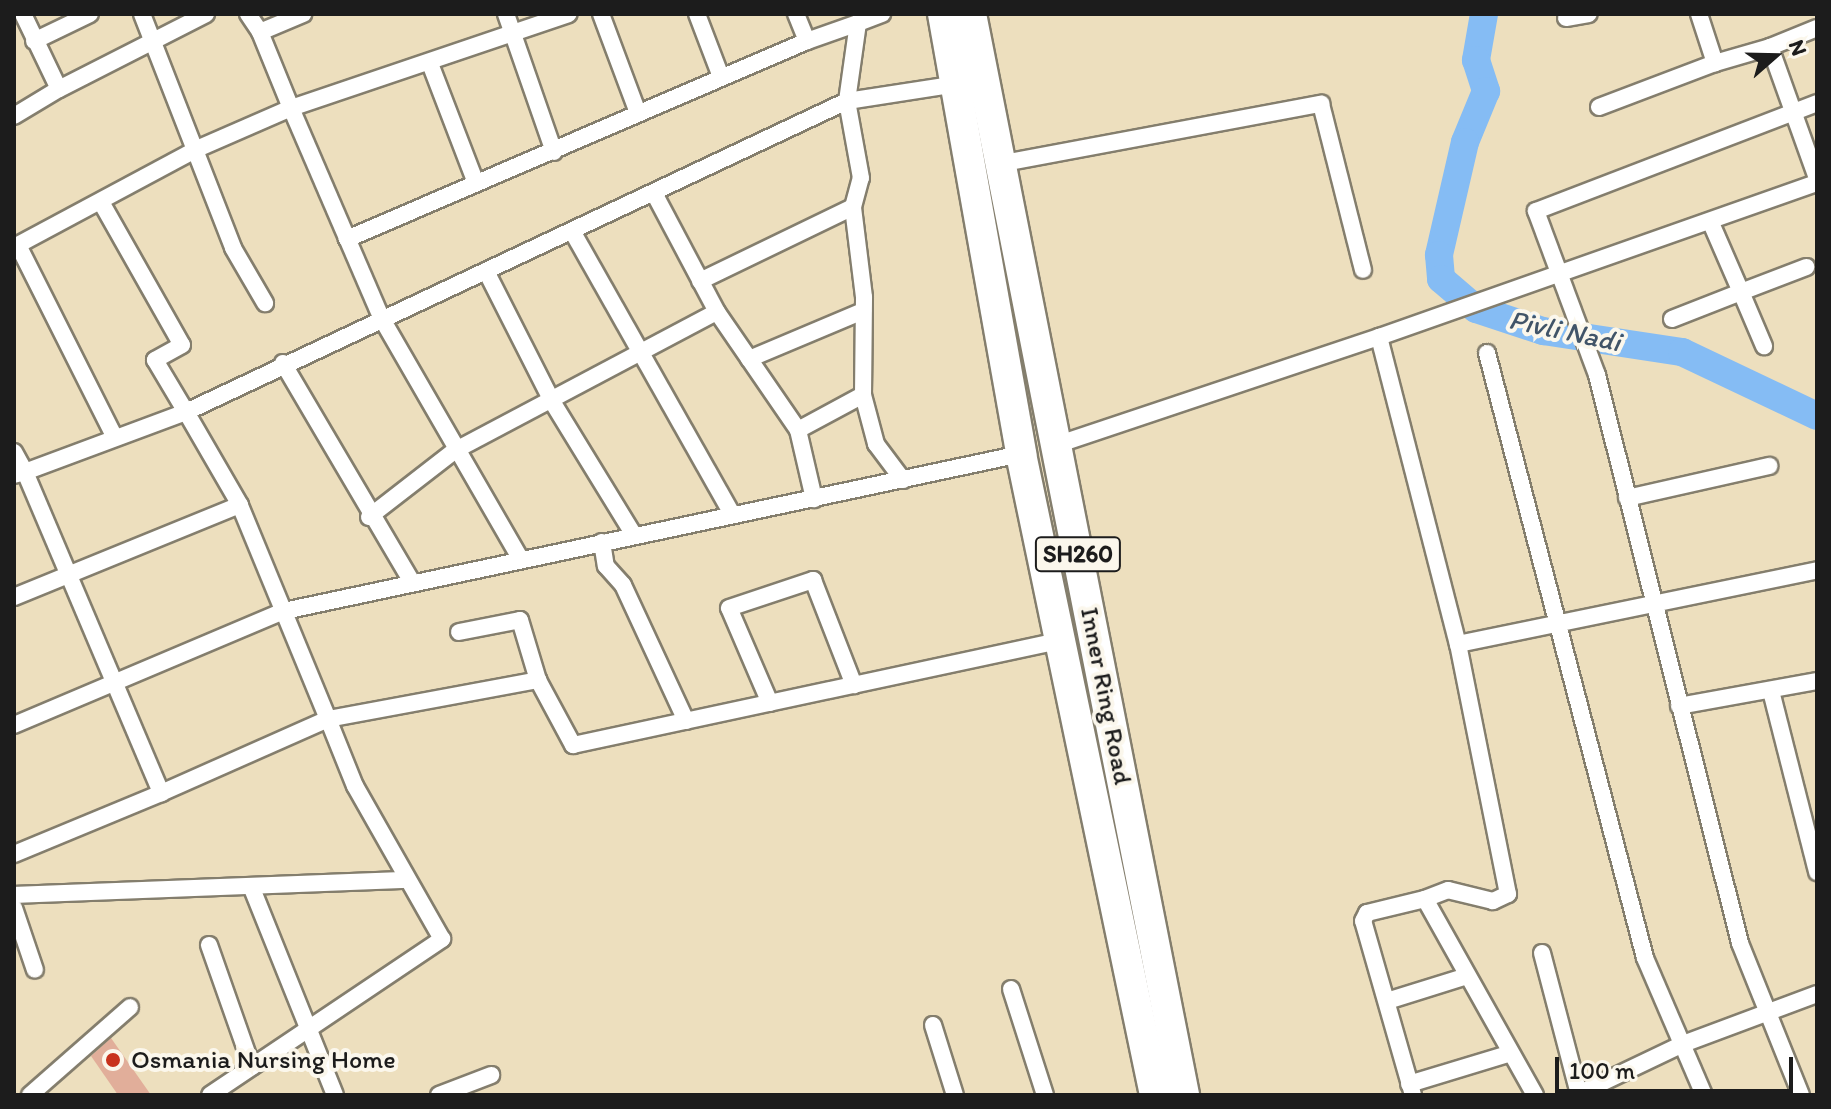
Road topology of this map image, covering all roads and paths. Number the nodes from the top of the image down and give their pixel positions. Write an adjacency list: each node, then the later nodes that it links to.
1 (23, 14): 22 (street)
2 (90, 14): 22 (street)
3 (142, 14): 23 (street)
4 (206, 14): 23 (street)
5 (248, 14): 20 (street)
6 (303, 14): 20 (street)
7 (506, 14): 21 (street)
8 (568, 14): 21 (street)
9 (601, 14): 35 (street)
10 (697, 14): 28 (street)
11 (796, 14): 24 (street)
12 (882, 14): 18 (street)
13 (943, 14): 29 (highway, Inner Ring Road / SH260)
14 (971, 14): 40 (highway, Inner Ring Road / SH260)
15 (1589, 14): 17 (street)
16 (1699, 14): 26 (street)
17 (1566, 18)
18 (858, 23): 24 (street); 31 (street)
19 (1817, 28): 25 (street)
20 (260, 32): 34 (street)
21 (513, 35): 27 (street); 39 (street)
22 (34, 41): 30 (street)
23 (152, 41): 30 (street); 38 (street)
24 (807, 41): 28 (street)
25 (1770, 47): 26 (street); 36 (street)
26 (1715, 63): 33 (street)
27 (431, 66): 34 (street); 42 (street)
28 (721, 77): 35 (street)
29 (957, 84): 31 (street); 75 (highway, Inner Ring Road / SH260)
30 (59, 89): 37 (street)
31 (847, 101): 43 (street); 45 (street)
32 (1817, 103): 36 (street)
33 (1599, 107)
34 (291, 108): 38 (street); 48 (street)
35 (638, 113): 39 (street)
36 (1792, 113): 41 (street); 53 (street)
37 (14, 116)
38 (197, 149): 44 (street); 56 (street)
39 (554, 152): 42 (street)
40 (999, 164): 51 (street); 72 (highway, Inner Ring Road / SH260)
41 (1817, 181): 46 (street)
42 (476, 183): 48 (street)
43 (654, 193): 47 (street); 54 (street)
44 (101, 202): 49 (street); 69 (street)
45 (853, 207): 54 (street); 57 (street)
46 (1711, 223): 53 (street); 55 (street)
47 (572, 231): 52 (street); 64 (street)
48 (347, 239): 59 (street)
49 (16, 246): 71 (street)
50 (1806, 267): 55 (street)
51 (1363, 270)
52 (486, 271): 59 (street); 68 (street)
53 (1562, 278): 61 (street); 79 (street)
54 (700, 281): 58 (street)
55 (1741, 292): 60 (street); 62 (street)
56 (265, 303)
57 (863, 311): 65 (street); 67 (street)
58 (717, 312): 64 (street); 65 (street)
59 (382, 319): 66 (street); 73 (street)
60 (1672, 319)
61 (1379, 337): 72 (street); 96 (street)
62 (1764, 346)
63 (1487, 353): 93 (street)
64 (640, 356): 68 (street); 82 (street)
65 (749, 359): 70 (street)
66 (283, 363): 69 (street); 83 (street)
67 (863, 395): 70 (street); 78 (street)
68 (553, 403): 73 (street); 84 (street)
69 (186, 412): 71 (street); 81 (street)
70 (798, 430): 80 (street)
71 (113, 434): 77 (street)
72 (1056, 445): 139 (highway, Inner Ring Road / SH260)
73 (454, 451): 83 (street); 86 (street)
74 (14, 452): 77 (street)
75 (1021, 454): 78 (street); 95 (highway, Inner Ring Road / SH260)
76 (1769, 466): 79 (street)
77 (19, 474): 88 (street)
78 (903, 480): 80 (street)
79 (1627, 498): 91 (street)
80 (814, 499): 82 (street)
81 (240, 505): 88 (street); 92 (street)
82 (733, 515): 84 (street)
83 (369, 517): 89 (street)
84 (634, 535): 85 (street)
85 (602, 542): 86 (street); 105 (street)
86 (520, 558): 89 (street)
87 (1817, 570): 91 (street)
88 (69, 578): 90 (street); 100 (street)
89 (411, 580): 92 (street)
90 (14, 597)
91 (1652, 604): 93 (street); 103 (street)
92 (284, 611): 100 (street); 104 (street)
93 (1560, 622): 96 (street); 126 (street)
94 (459, 632): 97 (street)
95 (1059, 641): 99 (street); 138 (highway, Inner Ring Road / SH260)
96 (1458, 644): 113 (street)
97 (538, 680): 104 (street); 105 (street)
98 (1817, 681): 101 (street)
99 (854, 685): 102 (street); 102 (street)
100 (115, 688): 106 (street); 107 (street)
101 (1771, 691): 103 (street); 109 (street)
102 (770, 703): 105 (street)
103 (1679, 706): 123 (street)
104 (328, 719): 107 (street); 110 (street)
105 (686, 721)
106 (14, 725)
107 (161, 793): 108 (street)
108 (14, 854)
109 (1817, 872)
110 (407, 880): 111 (street); 125 (street)
111 (251, 886): 112 (street); 125 (street)
112 (14, 895)
113 (1425, 899): 118 (street); 121 (street)
114 (14, 908): 117 (street)
115 (209, 945): 128 (street)
116 (1542, 953): 131 (street)
117 (35, 970)
118 (1464, 977): 121 (street); 127 (street)
119 (1011, 989): 137 (street)
120 (1817, 994): 123 (street)
121 (1387, 1001): 130 (street)
122 (130, 1007): 132 (street)
123 (1770, 1015): 126 (street); 142 (street)
124 (933, 1025): 136 (street)
125 (311, 1027): 128 (street); 134 (street)
126 (1683, 1044): 131 (street); 141 (street)
127 (1508, 1054): 130 (street); 140 (street)
128 (252, 1067): 133 (street)
129 (491, 1075): 135 (street)
130 (1411, 1089)
131 (1578, 1094)
132 (30, 1095)
133 (210, 1095)
134 (335, 1095)
135 (439, 1095)
136 (955, 1095)
137 (1045, 1095)
138 (1155, 1095)
139 (1184, 1095)
140 (1535, 1095)
141 (1704, 1095)
142 (1801, 1095)

